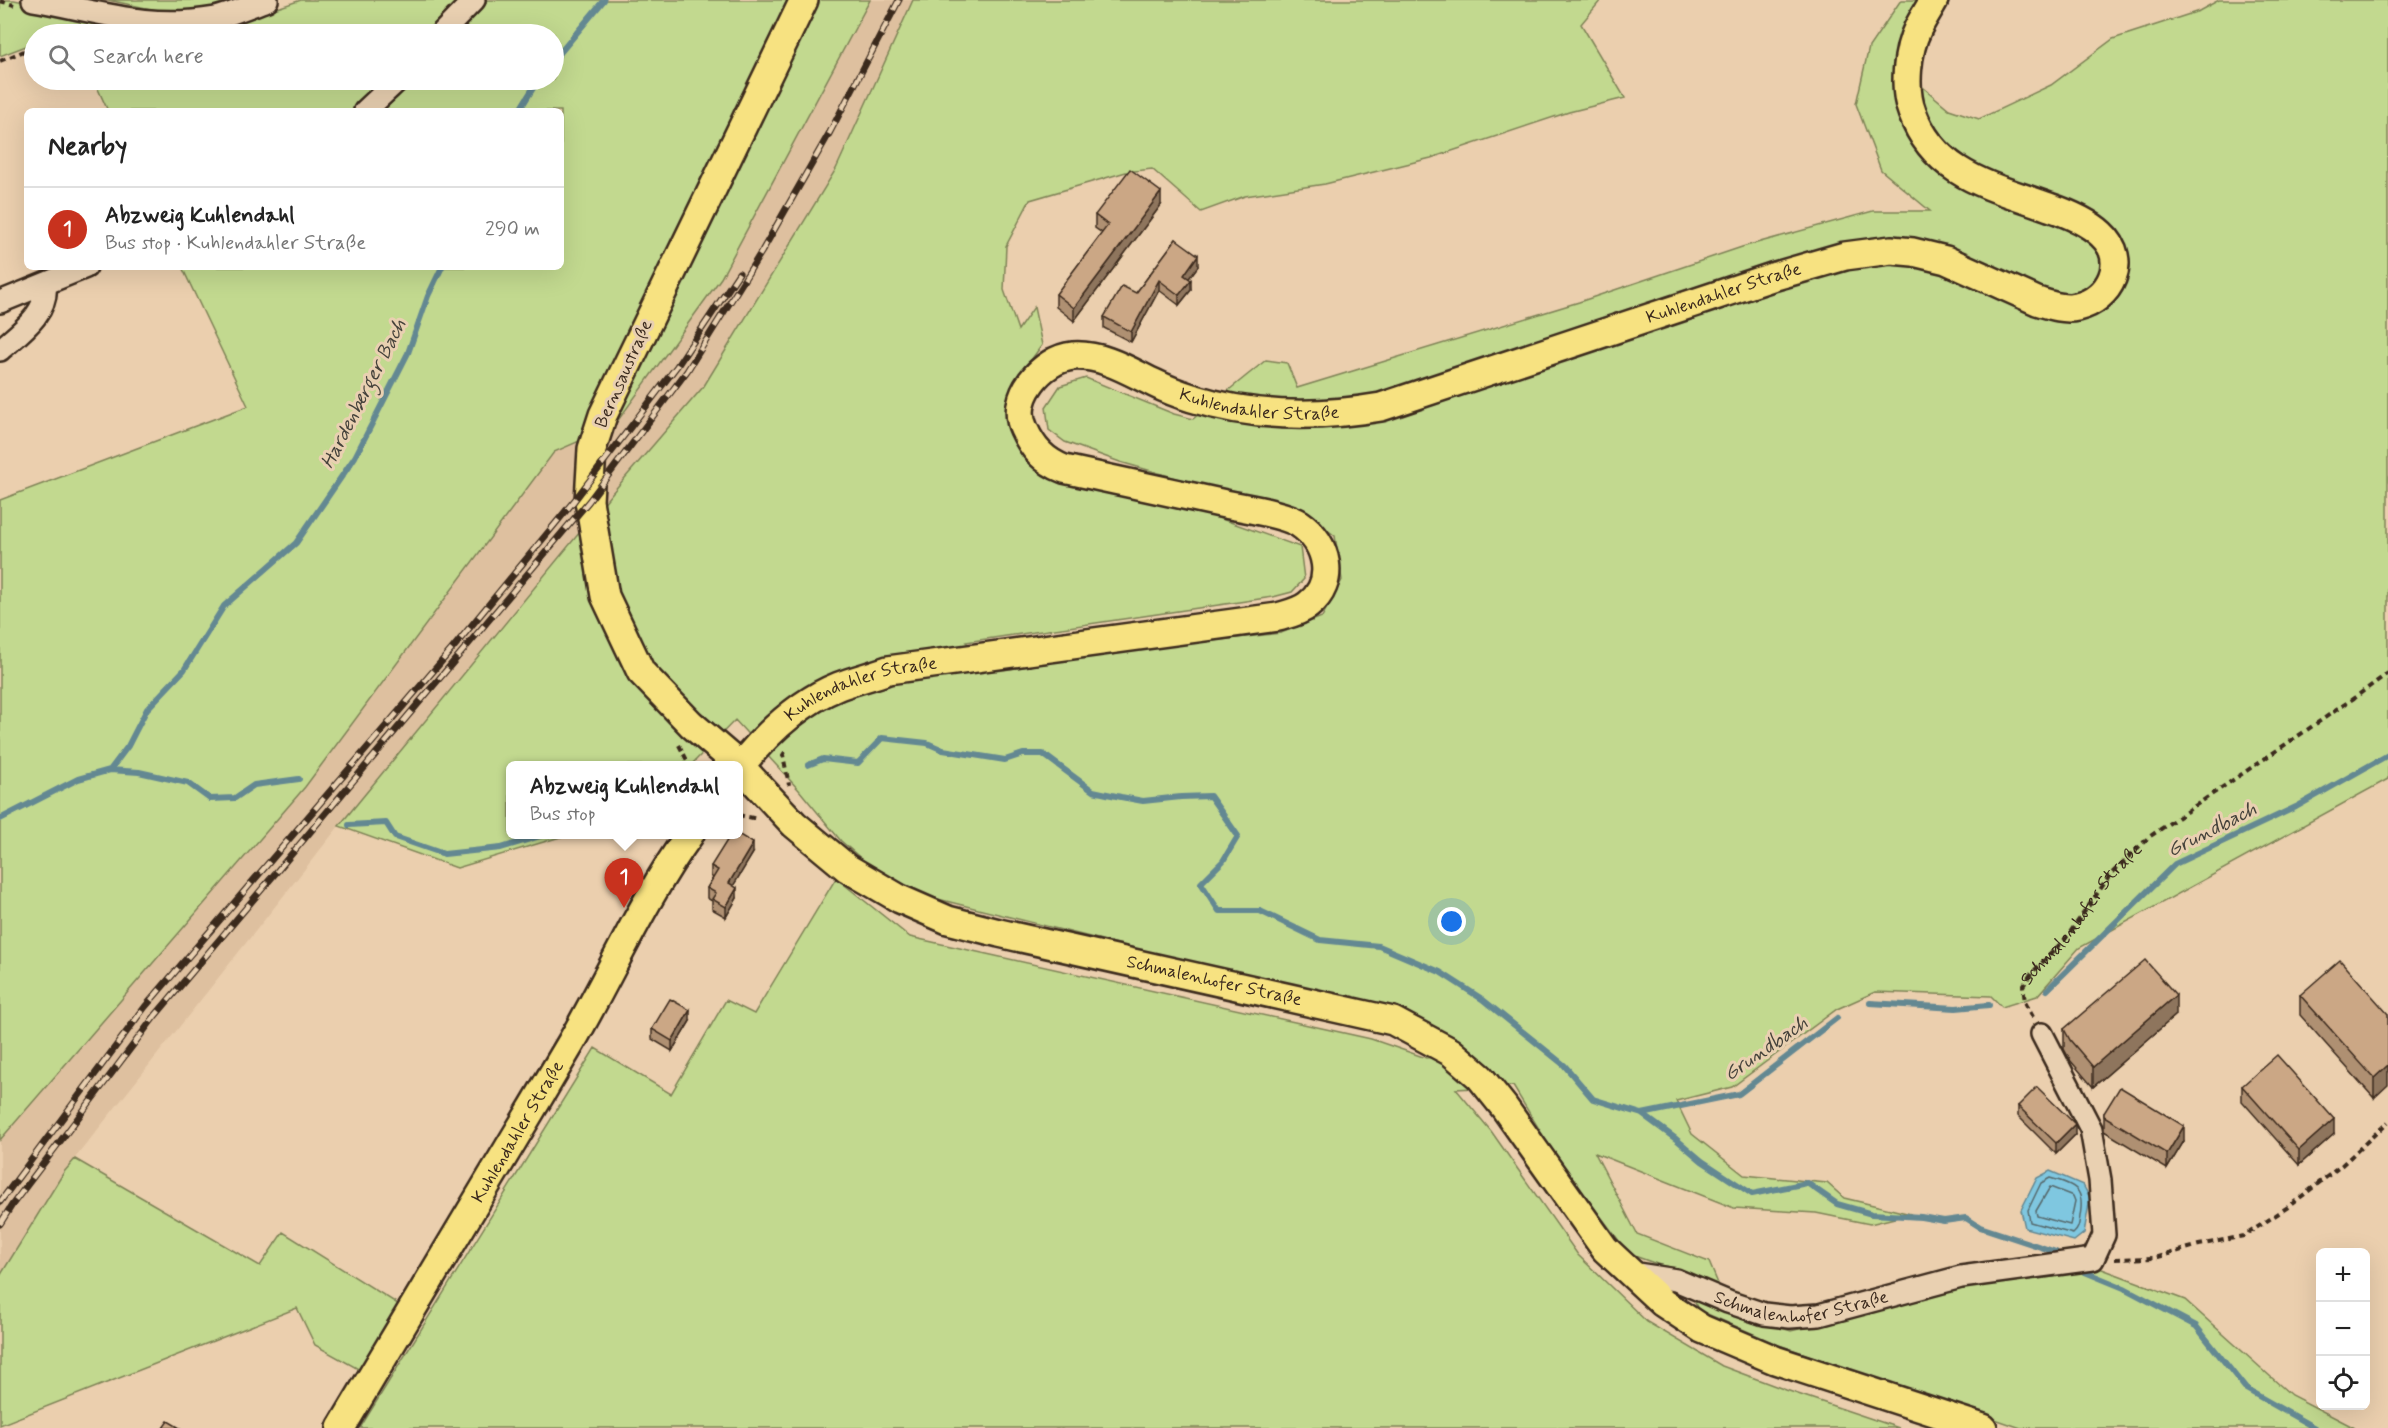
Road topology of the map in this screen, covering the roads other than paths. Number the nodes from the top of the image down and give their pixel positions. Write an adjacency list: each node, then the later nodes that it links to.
1 (33, 0): 2 (lane)
2 (267, 0)
3 (474, 0): 6 (lane)
4 (804, 0): 13 (main road, Bernsaustraße)
5 (1934, 0): 14 (main road, Kuhlendahler Straße)
6 (451, 24)
7 (387, 90): 8 (lane)
8 (368, 108)
9 (79, 270): 10 (lane)
10 (45, 285): 11 (lane); 12 (lane)
11 (0, 302)
12 (0, 350)
13 (731, 761)
14 (743, 764)
15 (743, 772): 18 (main road, Schmalenhofer Straße)
16 (686, 839): 19 (main road, Kuhlendahler Straße)
17 (2042, 1034): 18 (lane, Schmalenhofer Straße)
18 (1631, 1273): 20 (main road, Schmalenhofer Straße)
19 (341, 1428)
20 (1983, 1428)

